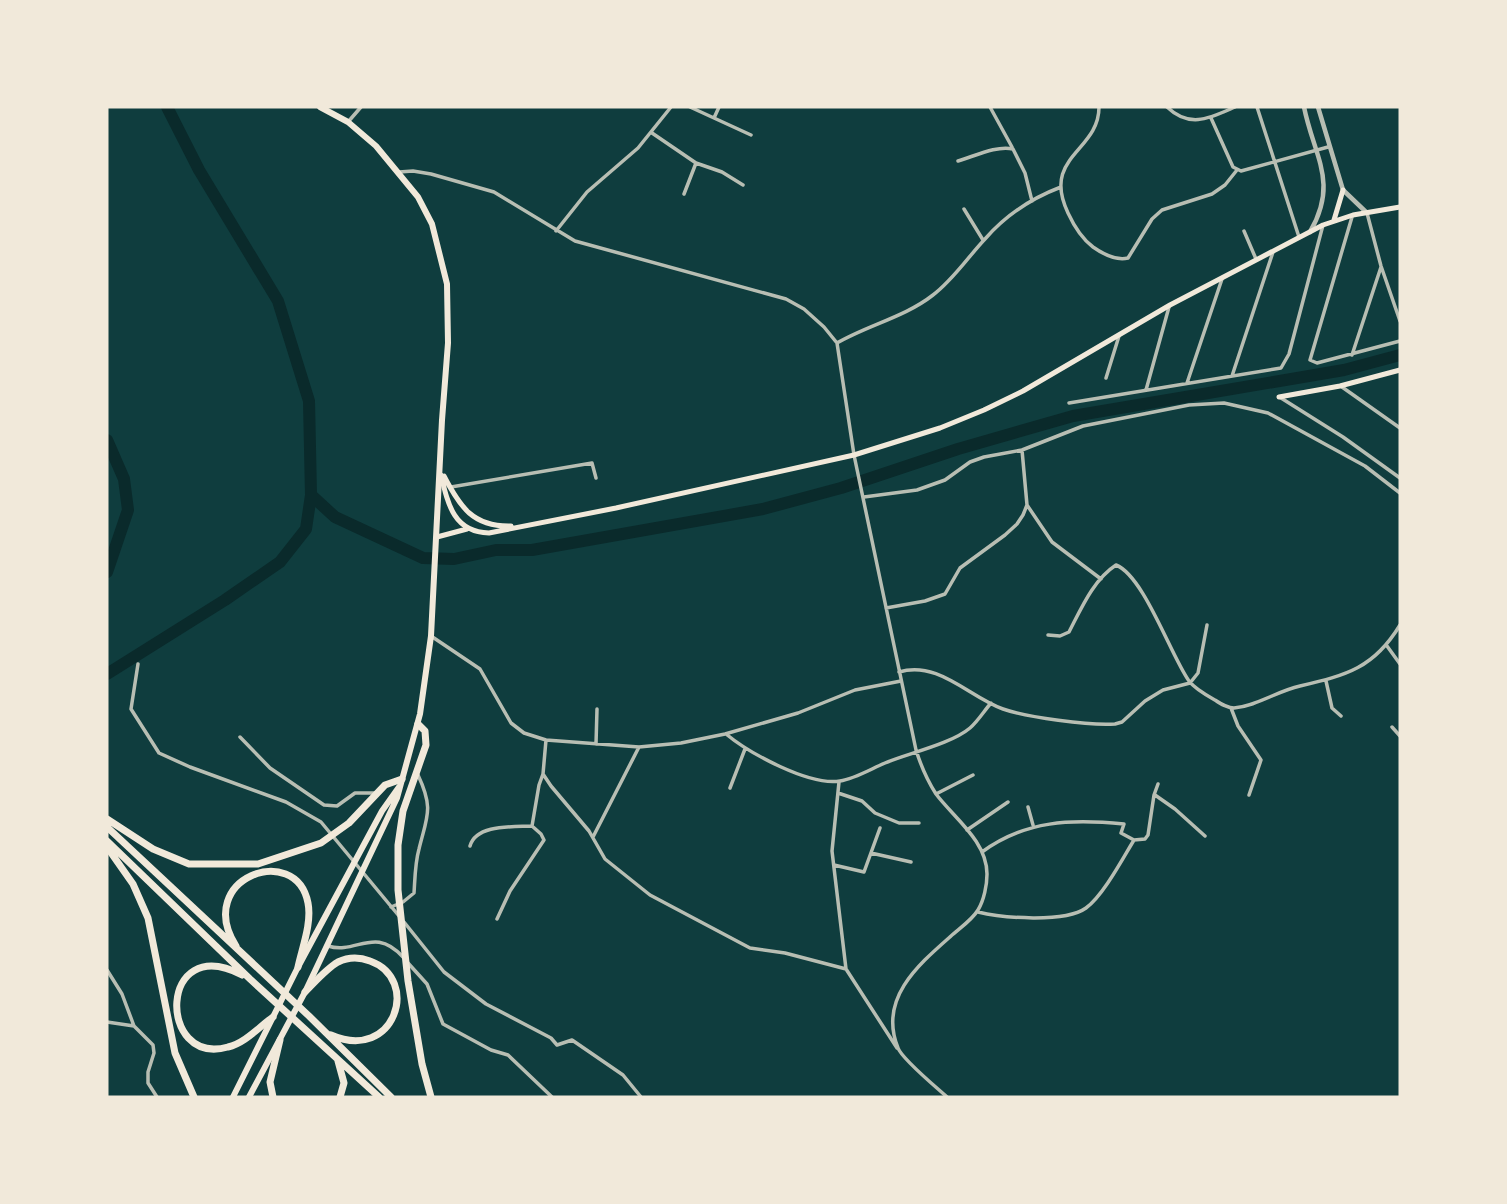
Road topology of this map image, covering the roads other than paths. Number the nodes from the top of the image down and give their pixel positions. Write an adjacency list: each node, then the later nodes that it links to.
1 (320, 107): 15 (main road)
2 (361, 107): 15 (street)
3 (671, 107): 16 (street)
4 (690, 107): 13 (street)
5 (719, 107): 13 (street)
6 (990, 107): 19 (street)
7 (1099, 107): 27 (street)
8 (1167, 107): 14 (street)
9 (1235, 107): 14 (street)
10 (1257, 107): 22 (street)
11 (1304, 107): 20 (street)
12 (1318, 107): 18 (street)
13 (714, 118): 17 (street)
14 (1211, 118): 24 (street)
15 (348, 122): 25 (main road)
16 (652, 133): 23 (street); 37 (street)
17 (751, 135)
18 (1328, 147): 20 (street); 28 (street)
19 (1013, 149): 21 (street); 30 (street)
20 (1315, 150): 22 (street); 39 (street)
21 (958, 160)
22 (1274, 162): 24 (street); 40 (street)
23 (696, 163): 26 (street); 29 (street)
24 (1237, 170): 27 (street)
25 (399, 172): 37 (street); 63 (main road)
26 (743, 185)
27 (1061, 187): 30 (street)
28 (1343, 190): 33 (street); 35 (main road)
29 (684, 194)
30 (1032, 201): 41 (street)
31 (1400, 207): 33 (main road)
32 (964, 209): 41 (street)
33 (1366, 212): 34 (main road); 44 (street)
34 (1353, 215): 35 (main road); 51 (street)
35 (1334, 220): 36 (main road)
36 (1323, 225): 39 (main road); 53 (street)
37 (556, 231): 50 (street)
38 (1244, 231): 43 (street)
39 (1310, 232): 40 (main road)
40 (1299, 237): 42 (main road)
41 (983, 240): 50 (street)
42 (1273, 250): 43 (main road); 53 (street)
43 (1256, 259): 45 (main road)
44 (1381, 267): 47 (street); 51 (street)
45 (1223, 276): 46 (main road); 55 (street)
46 (1170, 305): 48 (main road); 57 (street)
47 (1400, 321)
48 (1119, 334): 54 (street); 62 (main road)
49 (1400, 341): 51 (street)
50 (836, 343): 62 (street)
51 (1352, 355)
52 (1398, 372): 56 (main road)
53 (1232, 376): 55 (street)
54 (1106, 378)
55 (1187, 383): 57 (street)
56 (1340, 386): 58 (main road); 60 (street)
57 (1146, 390): 59 (street)
58 (1279, 397): 65 (street)
59 (1069, 403)
60 (1400, 428)
61 (1023, 450): 67 (street); 68 (street); 69 (street)
62 (854, 455): 68 (street); 70 (main road)
63 (439, 467): 66 (main road); 71 (main road); 72 (main road)
64 (596, 478): 66 (street)
65 (1400, 478)
66 (449, 487): 70 (main road)
67 (1400, 494)
68 (863, 495): 74 (street)
69 (1027, 505): 73 (street); 74 (street)
70 (525, 526): 71 (main road)
71 (467, 529): 72 (main road)
72 (437, 537): 78 (main road)
73 (1101, 579): 77 (street); 85 (street)
74 (886, 608): 82 (street)
75 (1207, 625): 85 (street)
76 (1400, 625): 79 (street)
77 (1048, 635)
78 (431, 636): 90 (main road); 95 (street)
79 (1387, 646): 81 (street); 84 (street)
80 (138, 664): 131 (street)
81 (1400, 664)
82 (898, 672): 83 (street); 86 (street)
83 (901, 681): 92 (street); 99 (street)
84 (1326, 681): 87 (street); 89 (street)
85 (1190, 683): 86 (street); 87 (street)
86 (991, 703): 99 (street)
87 (1231, 708): 111 (street)
88 (597, 709): 96 (street)
89 (1340, 716)
90 (418, 724): 100 (highway); 103 (main road)
91 (1392, 727): 93 (street)
92 (725, 734): 97 (street); 98 (street)
93 (1400, 736)
94 (240, 737): 108 (street)
95 (546, 740): 96 (street); 101 (street)
96 (596, 744): 97 (street)
97 (639, 747): 122 (street)
98 (745, 749): 104 (street); 106 (street)
99 (916, 750): 104 (street); 109 (street)
100 (417, 772): 131 (street); 156 (highway)
101 (543, 774): 116 (street); 122 (street)
102 (973, 775): 109 (street)
103 (401, 782): 108 (highway); 134 (main road); 136 (main road)
104 (839, 782): 107 (street)
105 (1158, 784): 110 (street)
106 (730, 788)
107 (838, 792): 115 (street); 130 (street)
108 (376, 793): 114 (highway)
109 (936, 794): 120 (street)
110 (1154, 795): 121 (street); 123 (street)
111 (1249, 795)
112 (1008, 802): 120 (street)
113 (1028, 807): 117 (street)
114 (107, 819)
115 (919, 823)
116 (532, 826): 125 (street); 133 (street)
117 (1034, 826): 123 (street); 127 (street)
118 (107, 827): 135 (highway)
119 (880, 828): 128 (street)
120 (967, 830): 127 (street)
121 (1205, 835)
122 (593, 837): 137 (street)
123 (1134, 840): 132 (street)
124 (107, 841): 139 (highway)
125 (470, 846)
126 (107, 847): 149 (highway)
127 (982, 852): 132 (street)
128 (871, 853): 129 (street); 130 (street)
129 (911, 862)
130 (834, 865): 137 (street)
131 (391, 907): 158 (street)
132 (978, 912): 146 (street)
133 (496, 919)
134 (328, 946): 140 (main road); 157 (street)
135 (242, 955): 136 (highway); 144 (highway)
136 (298, 967): 141 (main road)
137 (846, 969): 146 (street)
138 (107, 970): 143 (street)
139 (250, 979): 141 (highway); 147 (highway)
140 (306, 992): 144 (highway); 145 (main road)
141 (273, 1017): 150 (main road)
142 (107, 1022): 143 (street)
143 (134, 1026): 148 (street)
144 (324, 1032): 155 (highway)
145 (280, 1040): 151 (main road); 152 (highway)
146 (898, 1050): 159 (street)
147 (336, 1057): 153 (highway); 154 (highway)
148 (157, 1097)
149 (194, 1097)
150 (233, 1097)
151 (249, 1097)
152 (273, 1097)
153 (340, 1097)
154 (379, 1097)
155 (391, 1097)
156 (431, 1097)
157 (552, 1097)
158 (641, 1097)
159 (947, 1097)

